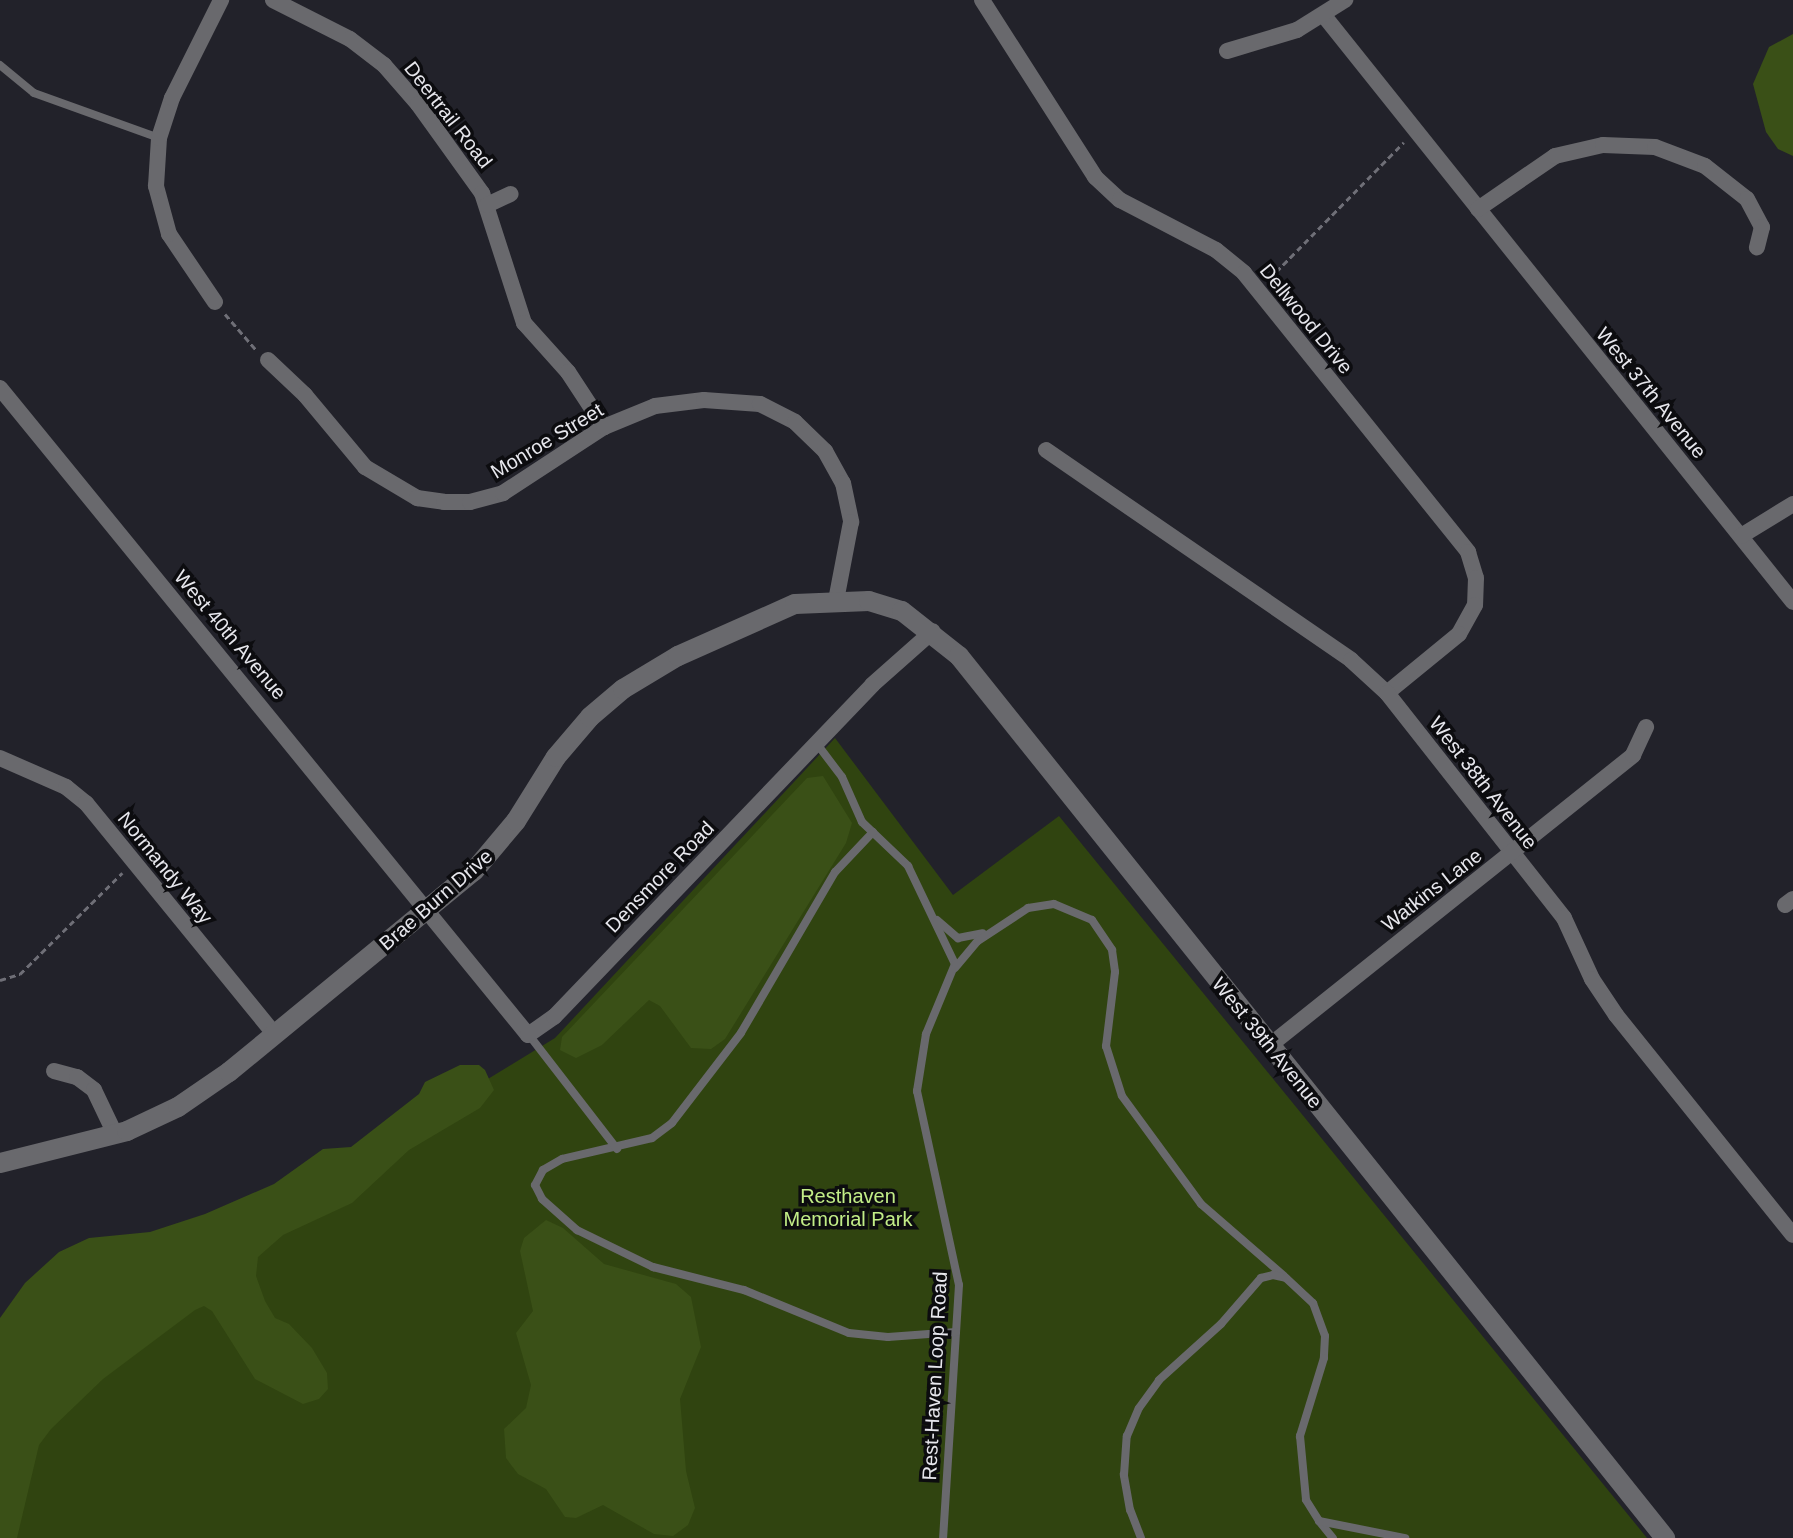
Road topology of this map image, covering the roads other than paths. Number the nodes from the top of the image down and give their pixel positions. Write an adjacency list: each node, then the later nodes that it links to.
1 (221, 0): 8 (street)
2 (273, 0): 10 (street, Deertrail Road)
3 (982, 0): 23 (street, Dellwood Drive)
4 (1345, 0): 5 (street)
5 (1325, 17): 6 (street); 11 (street, West 37th Avenue)
6 (1227, 51)
7 (0, 65): 8 (lane)
8 (159, 138): 13 (street)
9 (511, 194): 10 (street)
10 (487, 205): 16 (street, Deertrail Road)
11 (1478, 209): 12 (street); 19 (street, West 37th Avenue)
12 (1757, 247)
13 (215, 302)
14 (268, 360): 16 (street, Monroe Street)
15 (0, 388): 29 (street, West 40th Avenue)
16 (604, 427): 20 (street, Monroe Street)
17 (1046, 450): 23 (street, West 38th Avenue)
18 (1793, 504): 19 (street)
19 (1741, 536): 21 (street, West 37th Avenue)
20 (836, 601): 22 (street, West 39th Avenue); 29 (street, Brae Burn Drive)
21 (1793, 602)
22 (933, 631): 25 (street, Densmore Road); 35 (street, West 39th Avenue)
23 (1387, 693): 28 (street, West 38th Avenue)
24 (1646, 727): 28 (street, Watkins Lane)
25 (816, 743): 27 (lane); 34 (street, Densmore Road)
26 (0, 758): 33 (street, Normandy Way)
27 (873, 832): 30 (lane); 38 (lane)
28 (1512, 852): 35 (street, Watkins Lane); 40 (street, West 38th Avenue)
29 (428, 908): 33 (street, Brae Burn Drive); 34 (street)
30 (929, 910): 31 (lane); 32 (lane)
31 (994, 929): 32 (lane); 41 (lane)
32 (955, 969): 44 (lane, Rest-Haven Loop Road)
33 (275, 1035): 37 (street, Brae Burn Drive)
34 (528, 1035): 38 (lane)
35 (1269, 1046): 50 (street, West 39th Avenue)
36 (54, 1071): 37 (street)
37 (115, 1134): 39 (street, Brae Burn Drive)
38 (617, 1149): 44 (lane)
39 (0, 1163)
40 (1793, 1235)
41 (1250, 1247): 42 (lane); 43 (lane)
42 (1261, 1278): 43 (lane); 47 (lane)
43 (1286, 1278): 45 (lane)
44 (956, 1332): 46 (lane, Rest-Haven Loop Road)
45 (1319, 1521): 48 (lane); 49 (lane)
46 (943, 1538)
47 (1141, 1538)
48 (1333, 1538)
49 (1405, 1538)
50 (1665, 1538)

